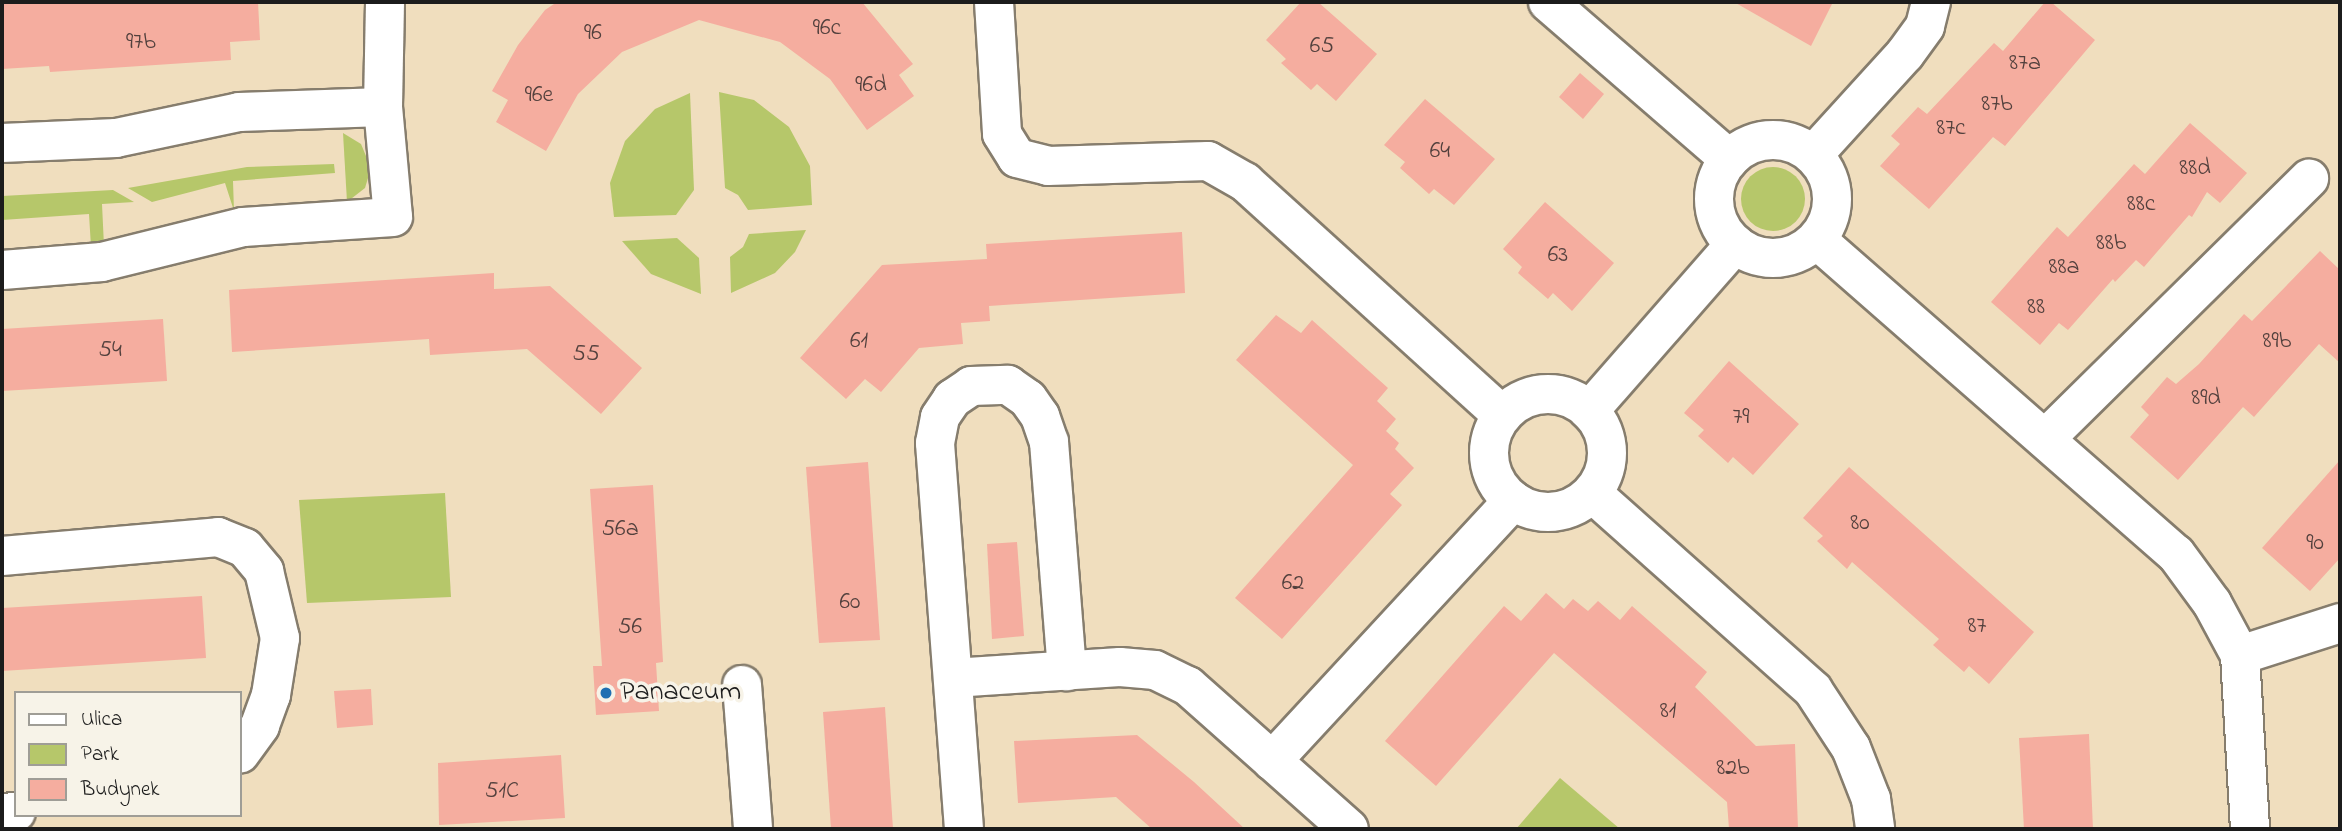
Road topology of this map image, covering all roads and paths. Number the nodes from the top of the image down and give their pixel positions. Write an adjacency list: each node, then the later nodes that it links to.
1 (385, 2): 5 (street)
2 (994, 2): 14 (street)
3 (1548, 2): 8 (street)
4 (1931, 2): 7 (street)
5 (383, 107): 6 (street); 12 (street)
6 (2, 144)
7 (1813, 155): 8 (street); 10 (street)
8 (1729, 159): 11 (street)
9 (2309, 179): 15 (street)
10 (1817, 240): 11 (street); 15 (street)
11 (1735, 244): 13 (street)
12 (2, 270)
13 (1589, 411): 14 (street); 16 (street)
14 (1502, 415): 17 (street)
15 (2045, 439): 20 (street)
16 (1592, 493): 17 (street); 29 (street)
17 (1513, 501): 25 (street)
18 (2, 556): 24 (street)
19 (2340, 623): 20 (street)
20 (2239, 655): 30 (street)
21 (1067, 671): 22 (street); 22 (street); 25 (street)
22 (953, 678): 27 (street)
23 (742, 684): 26 (street)
24 (242, 751)
25 (1272, 761): 28 (street)
26 (753, 829)
27 (964, 829)
28 (1349, 829)
29 (1875, 829)
30 (2250, 829)

